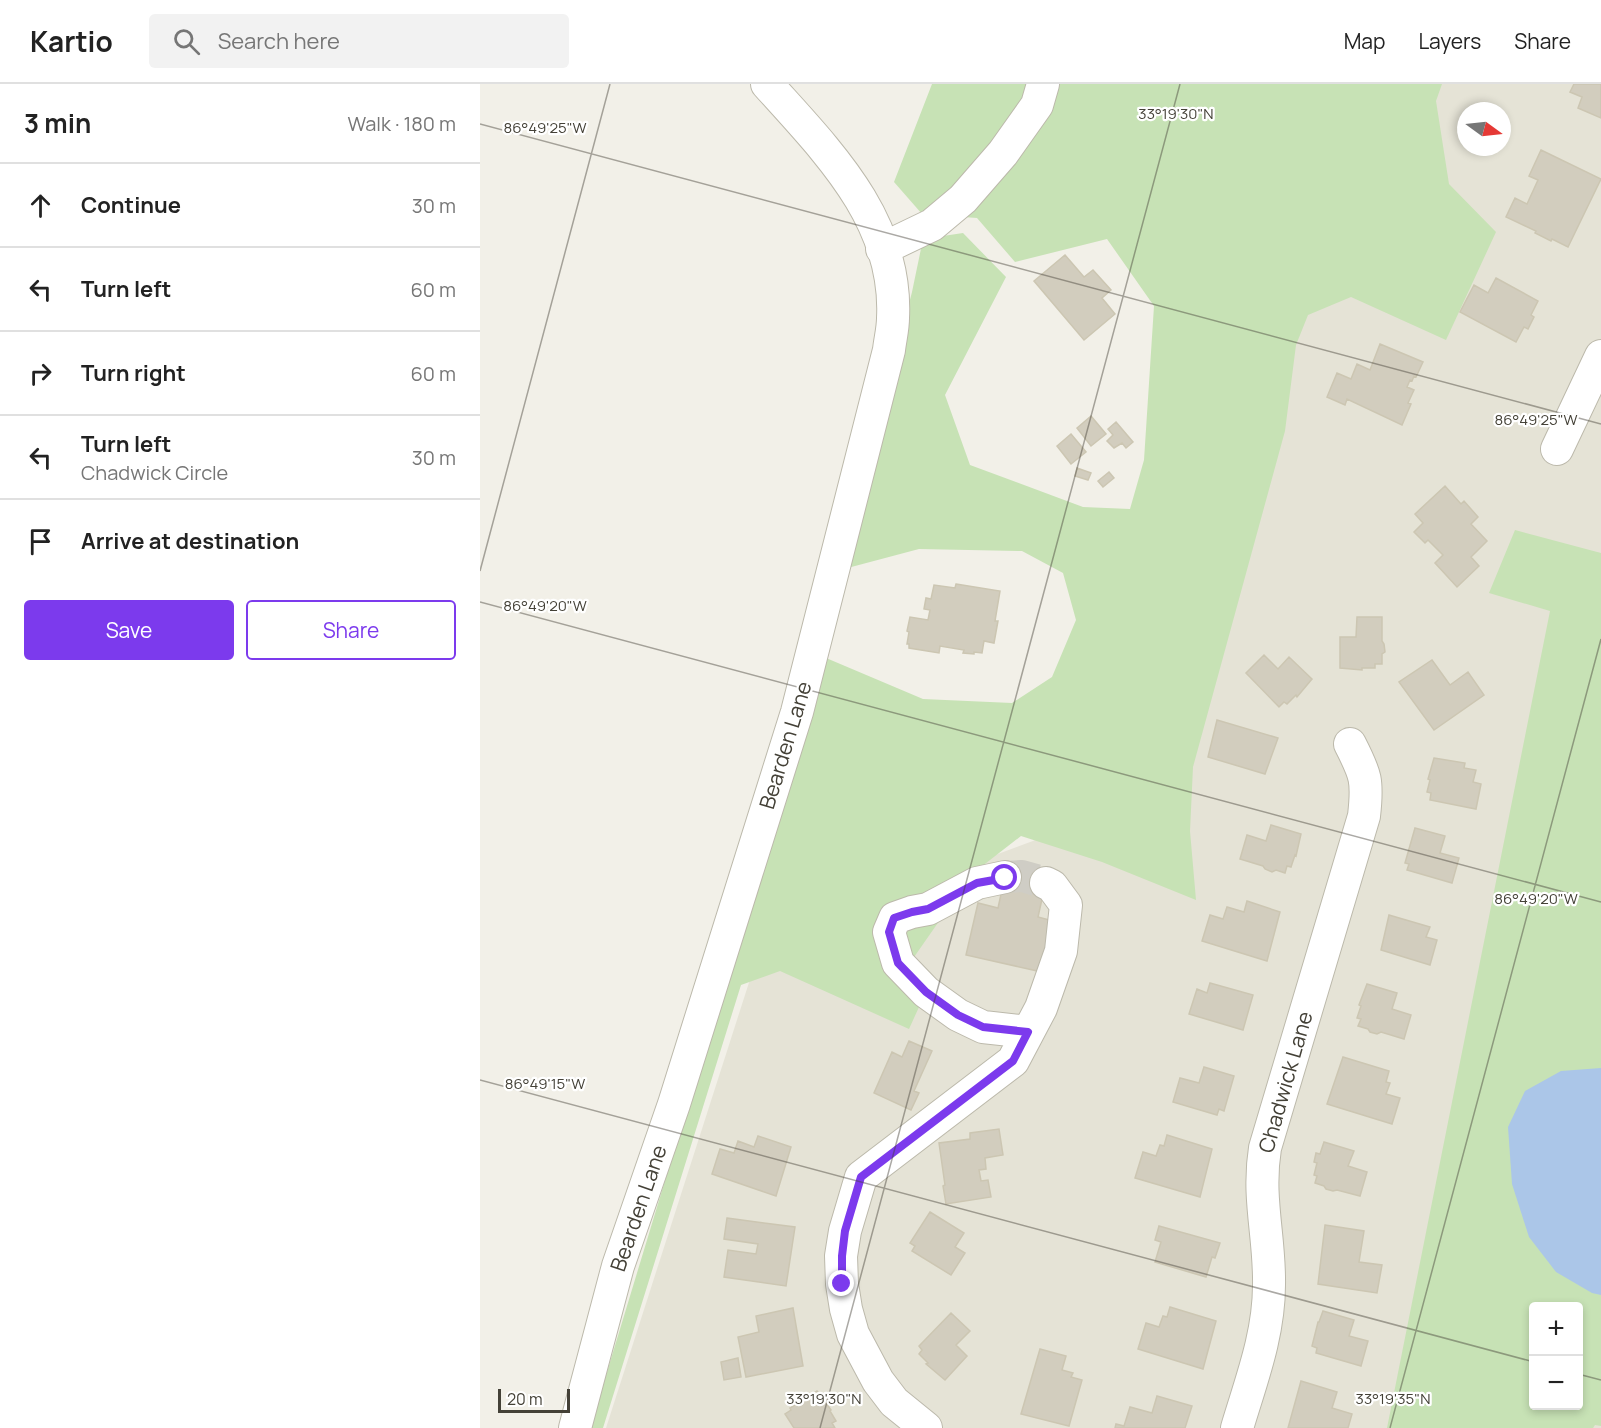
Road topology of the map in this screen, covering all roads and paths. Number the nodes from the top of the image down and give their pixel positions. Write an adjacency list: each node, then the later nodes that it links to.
1 (767, 84): 3 (street, Bearden Lane)
2 (1043, 84): 3 (street)
3 (882, 249): 10 (street, Bearden Lane)
4 (1601, 356): 5 (street)
5 (1557, 449)
6 (1350, 744): 12 (street, Chadwick Lane)
7 (1005, 878): 9 (street)
8 (1046, 883): 9 (street)
9 (1028, 1032): 11 (street)
10 (574, 1428)
11 (926, 1428)
12 (1237, 1428)

